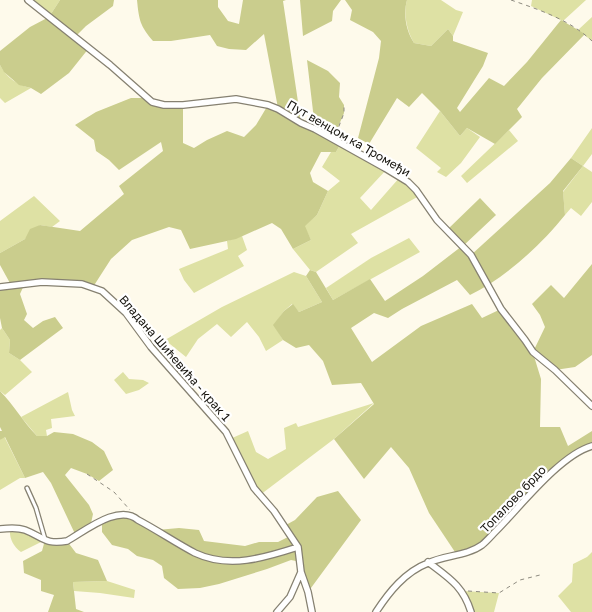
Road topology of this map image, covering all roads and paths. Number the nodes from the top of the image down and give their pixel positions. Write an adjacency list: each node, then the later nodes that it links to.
1 (28, 0): 5 (street, Пут венцом ка Тромеђи)
2 (511, 0): 3 (path)
3 (592, 41)
4 (344, 105): 5 (path)
5 (333, 139): 7 (street, Пут венцом ка Тромеђи)
6 (0, 287): 14 (street, Владана Шићевића - крак 1)
7 (592, 406)
8 (592, 446): 15 (street, Топалово брдо)
9 (86, 474): 11 (path)
10 (27, 488): 13 (lane)
11 (132, 515): 13 (street); 14 (street)
12 (0, 529): 13 (street)
13 (45, 540)
14 (298, 547): 16 (street, Владана Шићевића - крак 1)
15 (428, 562): 18 (street); 21 (street, Топалово брдо)
16 (302, 572): 19 (street); 20 (street, Владана Шићевића - крак 1)
17 (540, 575): 18 (path)
18 (462, 591): 22 (street)
19 (277, 612)
20 (312, 612)
21 (376, 612)
22 (471, 612)

